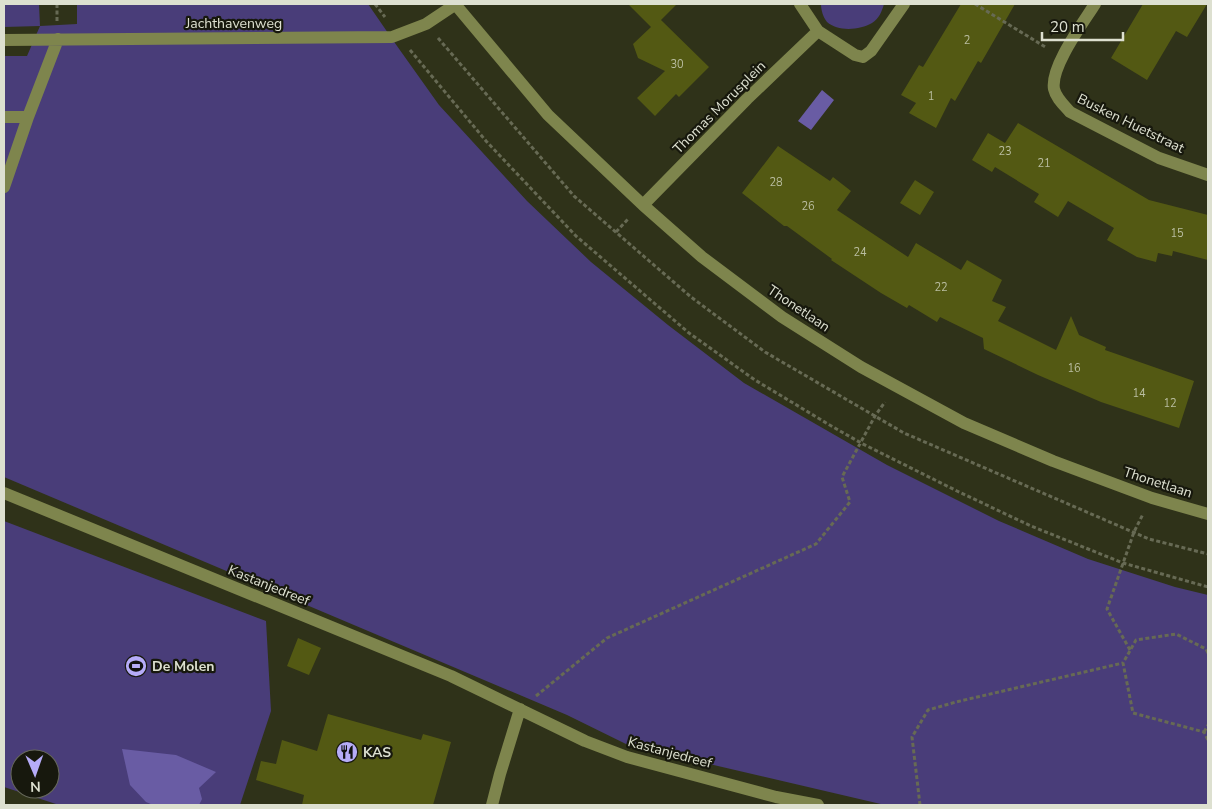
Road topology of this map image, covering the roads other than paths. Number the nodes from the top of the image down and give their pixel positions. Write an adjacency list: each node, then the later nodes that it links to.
1 (455, 4): 7 (street, Jachthavenweg); 12 (street, Thonetlaan)
2 (800, 4): 5 (street)
3 (904, 4): 5 (street)
4 (1094, 4): 10 (street, Busken Huetstraat)
5 (818, 31): 12 (street, Thomas Morusplein)
6 (4, 40): 7 (street, Jachthavenweg)
7 (58, 40): 9 (street)
8 (4, 117): 9 (street)
9 (28, 117): 11 (street)
10 (1208, 175)
11 (4, 187)
12 (643, 205): 14 (street, Thonetlaan)
13 (4, 493): 15 (street, Kastanjedreef)
14 (1208, 514)
15 (520, 709): 16 (street); 17 (street, Kastanjedreef)
16 (492, 805)
17 (818, 805)

